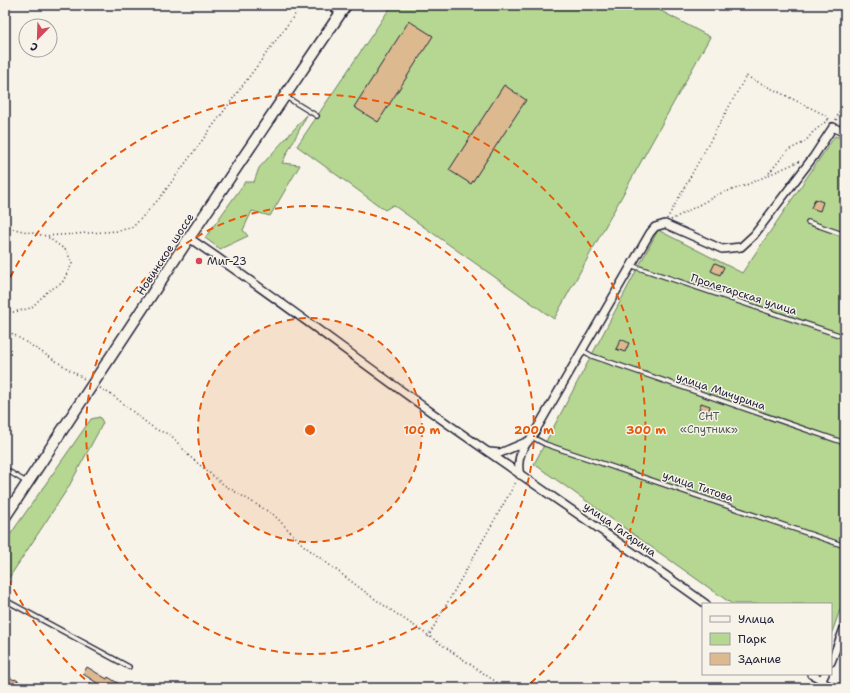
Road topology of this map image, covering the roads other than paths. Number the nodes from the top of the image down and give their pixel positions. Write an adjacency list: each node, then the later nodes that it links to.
1 (331, 5): 2 (street)
2 (344, 9): 3 (main road, Новинское шоссе)
3 (285, 96): 4 (lane); 8 (main road, Новинское шоссе)
4 (317, 116)
5 (839, 130): 9 (street)
6 (808, 222): 7 (lane)
7 (845, 235)
8 (189, 238): 14 (street, улица Гагарина); 17 (main road, Новинское шоссе)
9 (630, 265): 10 (lane, Пролетарская улица); 11 (street)
10 (845, 338)
11 (582, 350): 12 (street); 13 (lane, улица Мичурина)
12 (529, 439): 14 (street); 16 (street); 19 (lane, улица Титова)
13 (845, 443)
14 (487, 451): 16 (street, улица Гагарина)
15 (5, 469): 17 (lane)
16 (520, 475): 21 (street, улица Гагарина)
17 (27, 482): 18 (main road, Новинское шоссе)
18 (5, 517)
19 (845, 546)
20 (5, 600): 24 (lane)
21 (705, 603)
22 (845, 626): 23 (street)
23 (832, 659)
24 (129, 667)
25 (824, 677): 26 (lane)
26 (838, 688)

